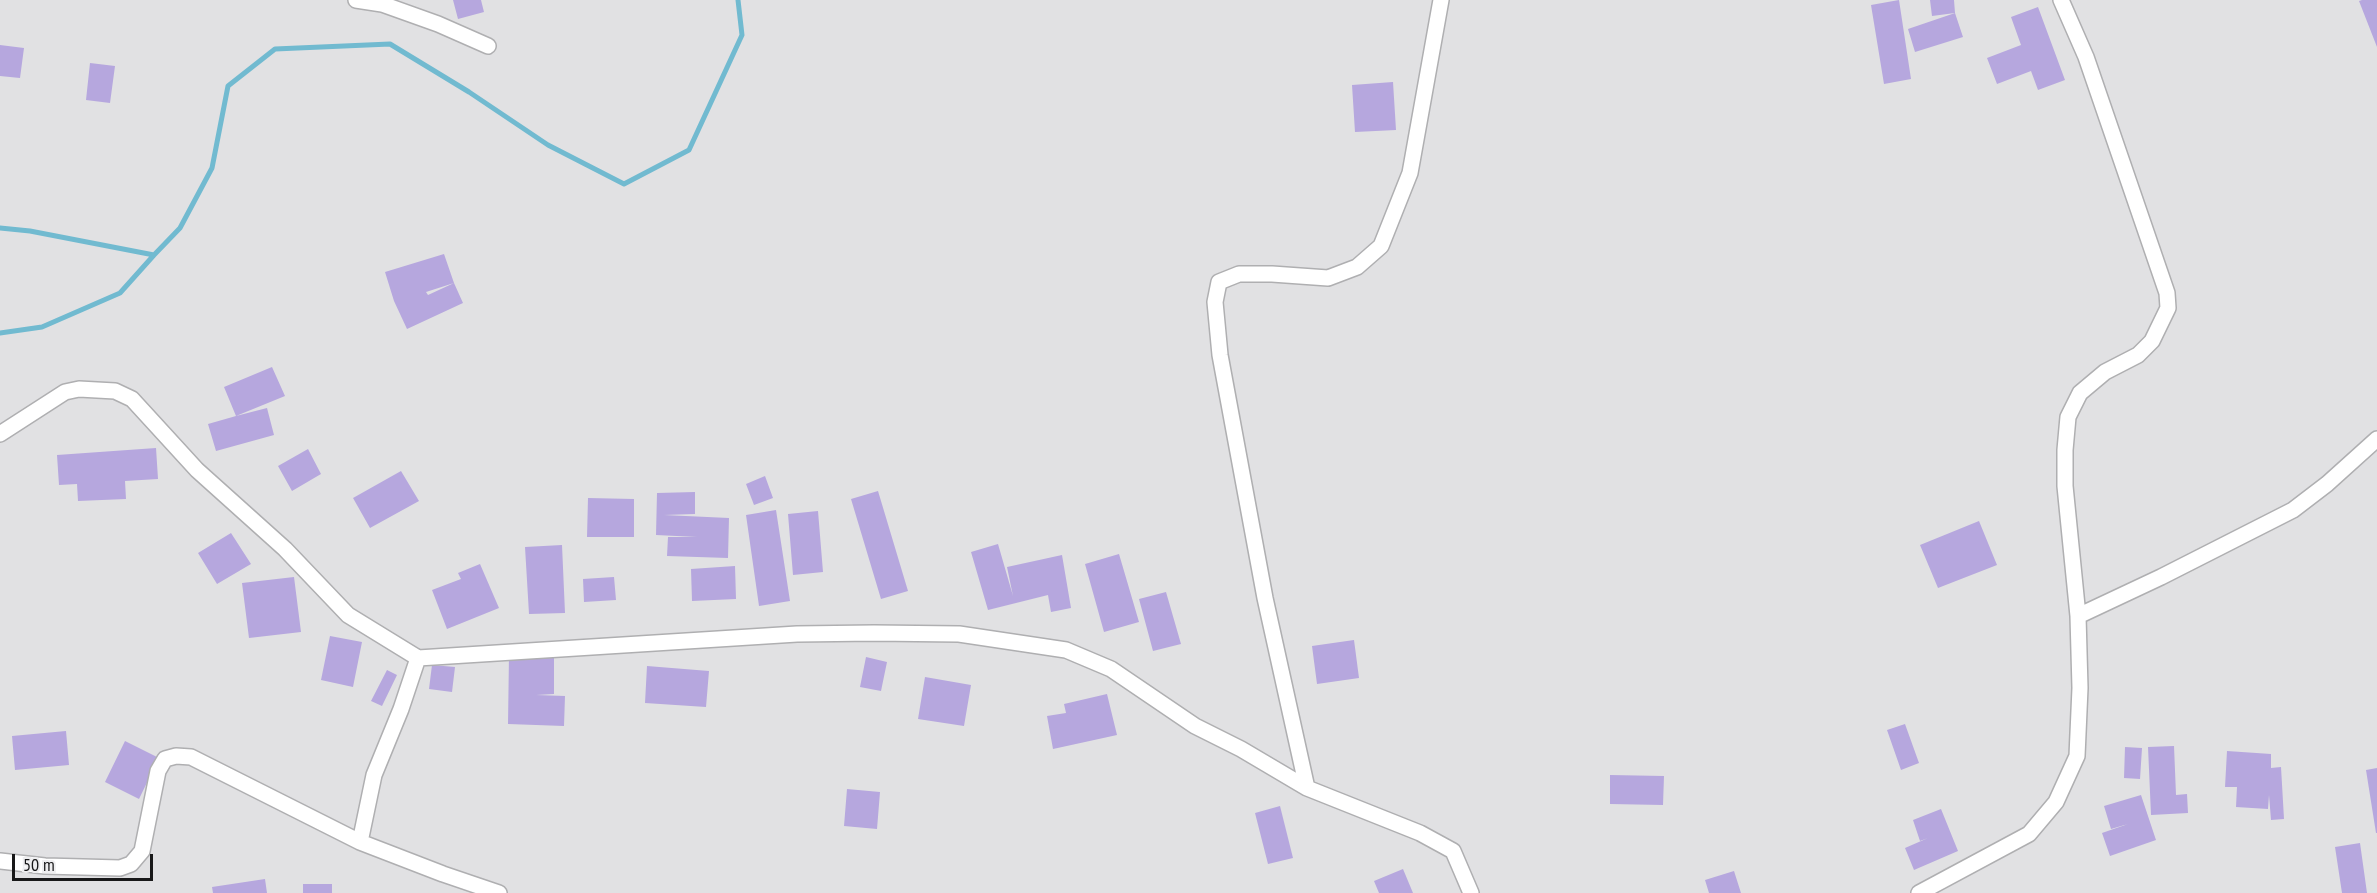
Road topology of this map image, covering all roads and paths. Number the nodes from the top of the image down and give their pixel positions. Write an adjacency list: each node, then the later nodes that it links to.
1 (356, 0): 4 (street)
2 (1441, 0): 9 (street)
3 (2061, 0): 7 (street)
4 (488, 46)
5 (0, 434): 8 (street)
6 (2377, 438): 7 (street)
7 (2078, 616): 14 (street)
8 (418, 658): 9 (street); 10 (street)
9 (1307, 788): 13 (street)
10 (360, 842): 11 (street); 12 (street)
11 (0, 861)
12 (499, 893)
13 (1471, 893)
14 (1919, 893)

